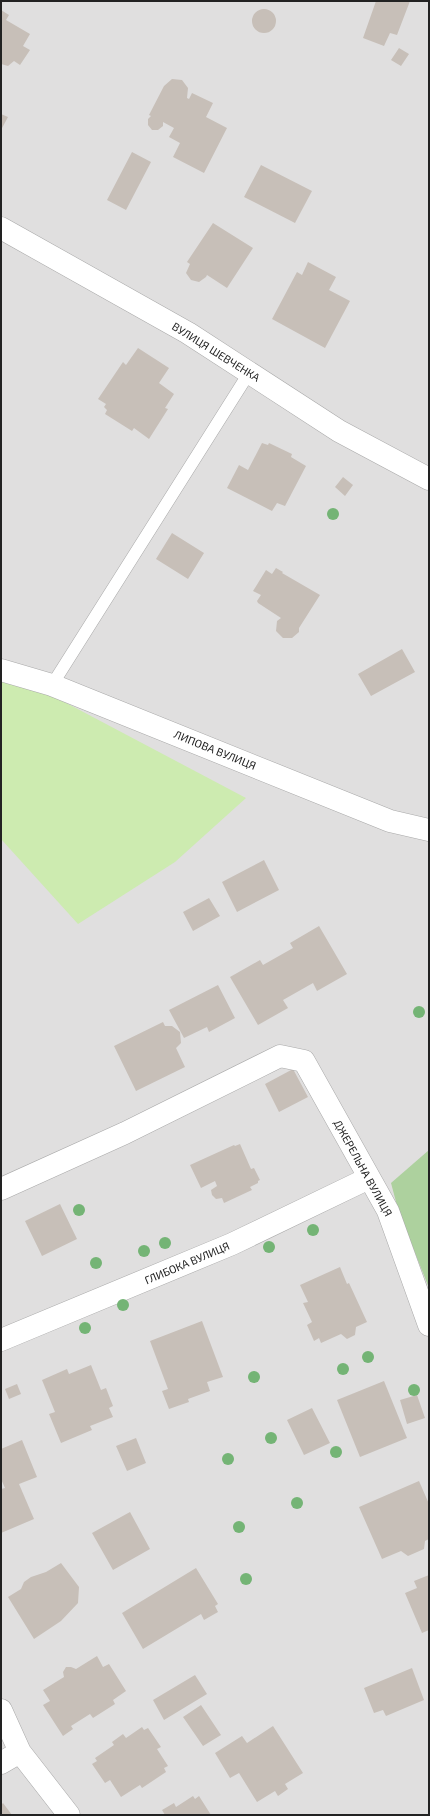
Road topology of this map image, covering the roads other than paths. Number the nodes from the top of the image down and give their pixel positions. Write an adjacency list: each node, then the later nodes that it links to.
1 (1, 228): 2 (street, ВУЛИЦЯ ШЕВЧЕНКА)
2 (249, 373): 3 (street, ВУЛИЦЯ ШЕВЧЕНКА); 5 (lane)
3 (429, 479)
4 (1, 670): 5 (street, ЛИПОВА ВУЛИЦЯ)
5 (52, 685): 6 (street, ЛИПОВА ВУЛИЦЯ)
6 (429, 830)
7 (369, 1178): 8 (street, ДЖЕРЕЛЬНА ВУЛИЦЯ); 9 (street, ДЖЕРЕЛЬНА ВУЛИЦЯ); 10 (street, ГЛИБОКА ВУЛИЦЯ)
8 (1, 1189)
9 (429, 1325)
10 (1, 1340)
11 (1, 1710): 12 (street)
12 (20, 1752): 13 (street); 14 (street)
13 (1, 1763)
14 (69, 1815)

